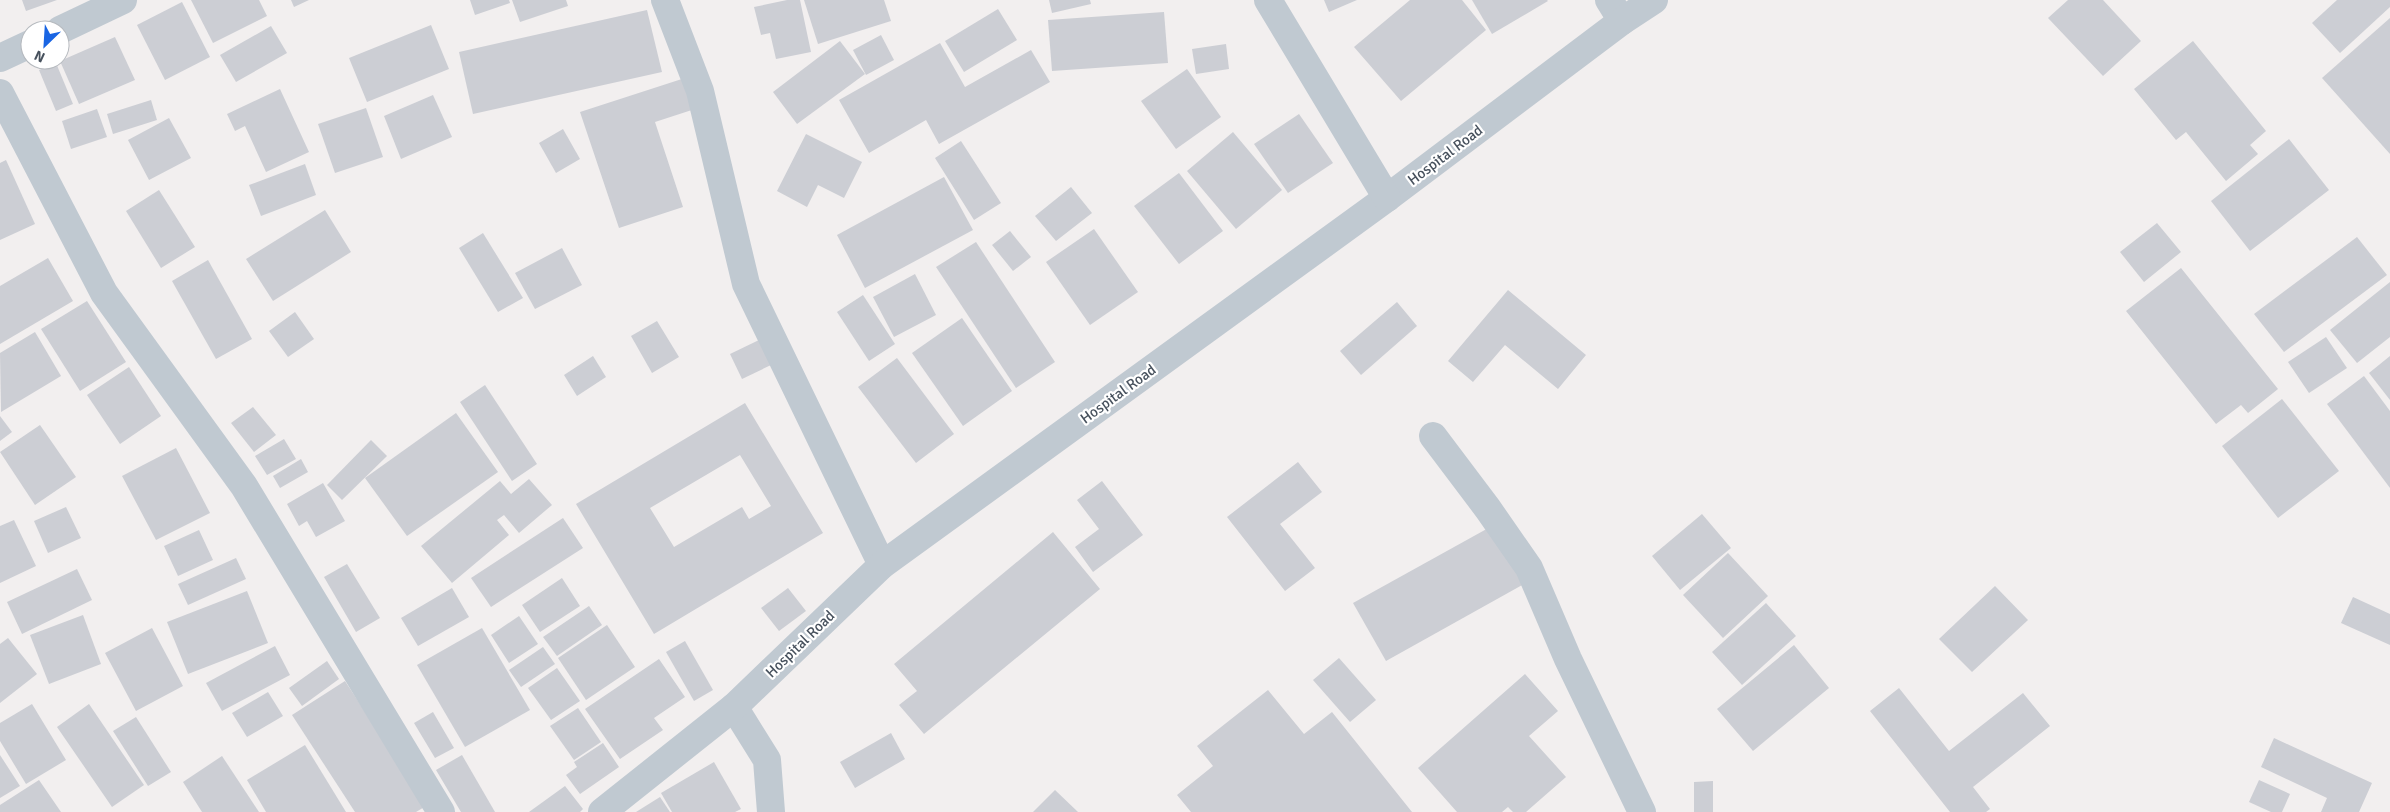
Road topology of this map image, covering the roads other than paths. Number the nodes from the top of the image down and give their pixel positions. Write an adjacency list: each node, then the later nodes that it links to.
1 (123, 0): 6 (street)
2 (665, 0): 12 (street)
3 (1268, 0): 10 (street)
4 (1654, 0): 5 (street, Hospital Road)
5 (1616, 10): 10 (street, Hospital Road)
6 (70, 25)
7 (20, 49): 8 (street)
8 (0, 58)
9 (0, 93): 14 (street)
10 (1387, 198): 12 (street, Hospital Road)
11 (1433, 436): 17 (street)
12 (882, 565): 13 (street, Hospital Road)
13 (734, 707): 15 (street, Hospital Road); 16 (street)
14 (441, 812)
15 (602, 812)
16 (771, 812)
17 (1642, 812)

